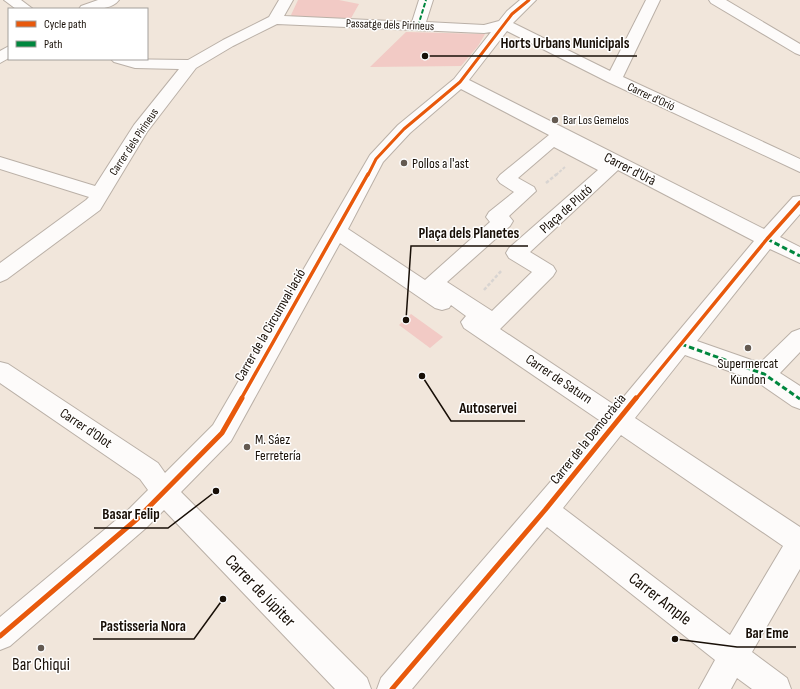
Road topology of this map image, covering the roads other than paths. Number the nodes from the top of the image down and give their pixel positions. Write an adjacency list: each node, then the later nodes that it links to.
1 (10, 0): 8 (street)
2 (112, 0): 9 (street)
3 (286, 0): 10 (street)
4 (426, 0): 12 (street)
5 (529, 0): 11 (street, Carrer de la Circumval·lació)
6 (653, 0): 18 (street)
7 (716, 0): 13 (street)
8 (24, 8)
9 (89, 8)
10 (275, 20): 12 (street, Passatge dels Pirineus); 17 (street, Carrer dels Pirineus)
11 (504, 24): 12 (street, Passatge dels Pirineus); 18 (street, Carrer d'Orió); 19 (street, Carrer de la Circumval·lació)
12 (418, 26)
13 (800, 50)
14 (8, 52): 15 (street)
15 (0, 58)
16 (122, 60): 17 (street)
17 (191, 65): 23 (street, Carrer dels Pirineus)
18 (614, 80): 21 (street, Carrer d'Orió)
19 (460, 82): 25 (street, Carrer de la Circumval·lació); 26 (street, Carrer d'Urà)
20 (0, 163): 23 (street)
21 (800, 166)
22 (610, 169): 22 (street, Plaça de Plutó)
23 (100, 194): 28 (street, Carrer dels Pirineus)
24 (800, 202): 26 (street, Carrer de la Democràcia)
25 (336, 231): 34 (street, Carrer de Saturn); 35 (street, Carrer de la Circumval·lació)
26 (767, 239): 27 (street, Carrer d'Urà); 30 (street, Carrer de la Democràcia)
27 (800, 256)
28 (0, 274)
29 (800, 338): 32 (street)
30 (681, 344): 32 (street); 34 (street, Carrer de la Democràcia)
31 (0, 371): 35 (street, Carrer d'Olot)
32 (764, 374): 33 (street)
33 (800, 399)
34 (619, 419): 36 (street, Carrer de la Democràcia); 37 (street, Carrer de Saturn)
35 (165, 493): 38 (street, Carrer de la Circumval·lació); 40 (street, Carrer de Júpiter)
36 (545, 510): 39 (street, Carrer Ample); 41 (street, Carrer de la Democràcia)
37 (800, 542): 39 (street)
38 (0, 636)
39 (734, 656): 42 (street); 43 (street, Carrer Ample)
40 (356, 689)
41 (392, 689)
42 (714, 689)
43 (776, 689)

